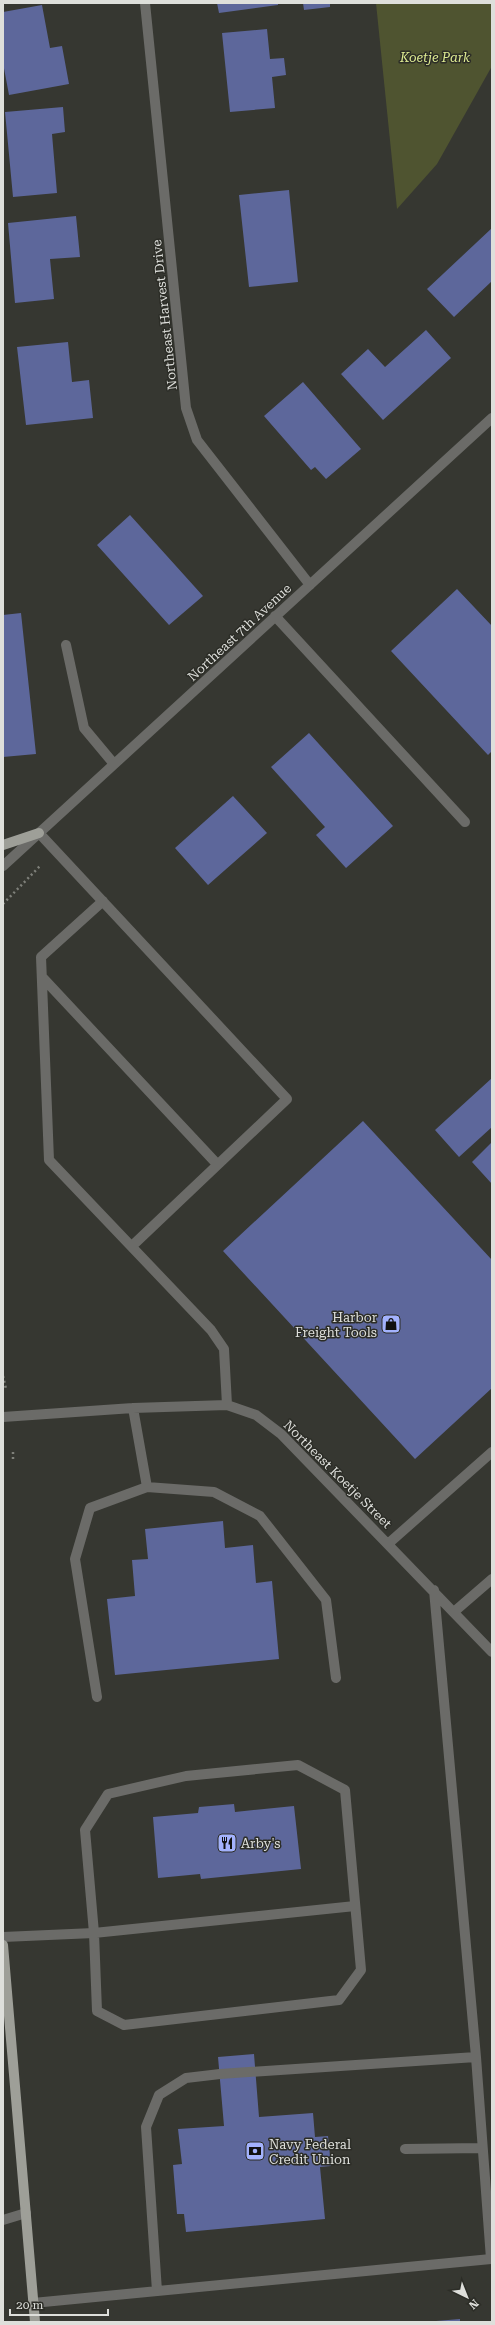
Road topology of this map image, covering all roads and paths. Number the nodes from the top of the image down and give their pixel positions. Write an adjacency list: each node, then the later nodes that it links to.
1 (145, 3): 3 (street, Northeast Harvest Drive)
2 (492, 418): 3 (street, Northeast 7th Avenue)
3 (310, 585): 4 (street, Northeast 7th Avenue)
4 (276, 616): 6 (street, Northeast 7th Avenue); 7 (street)
5 (66, 645): 6 (street)
6 (114, 764): 8 (street, Northeast 7th Avenue)
7 (465, 822)
8 (39, 833): 9 (main road); 10 (street, Northeast 7th Avenue); 11 (street)
9 (3, 846)
10 (3, 866)
11 (102, 901): 12 (street); 13 (street)
12 (43, 978): 13 (street); 14 (street)
13 (217, 1164): 14 (street)
14 (132, 1246): 17 (street)
15 (3, 1376): 16 (path)
16 (6, 1389)
17 (227, 1405): 18 (street, Northeast Koetje Street); 24 (street, Northeast Koetje Street)
18 (133, 1408): 19 (street, Northeast Koetje Street); 23 (street)
19 (3, 1417)
20 (13, 1452): 22 (path)
21 (492, 1452): 24 (street)
22 (13, 1458)
23 (147, 1487): 29 (street); 30 (street)
24 (389, 1543): 26 (street, Northeast Koetje Street)
25 (492, 1578): 27 (street)
26 (434, 1590): 27 (street, Northeast Koetje Street); 36 (street)
27 (455, 1611): 28 (street, Northeast Koetje Street)
28 (492, 1652)
29 (336, 1678)
30 (97, 1697)
31 (355, 1906): 32 (street); 32 (street); 32 (street)
32 (94, 1933): 33 (street)
33 (3, 1937)
34 (3, 1945): 35 (main road)
35 (6, 2024): 39 (main road)
36 (476, 2057): 37 (street); 41 (street)
37 (482, 2148): 38 (street); 41 (street)
38 (406, 2149)
39 (26, 2213): 40 (street); 42 (main road)
40 (3, 2220)
41 (157, 2291): 42 (street)
42 (33, 2303): 43 (main road)
43 (35, 2322)

